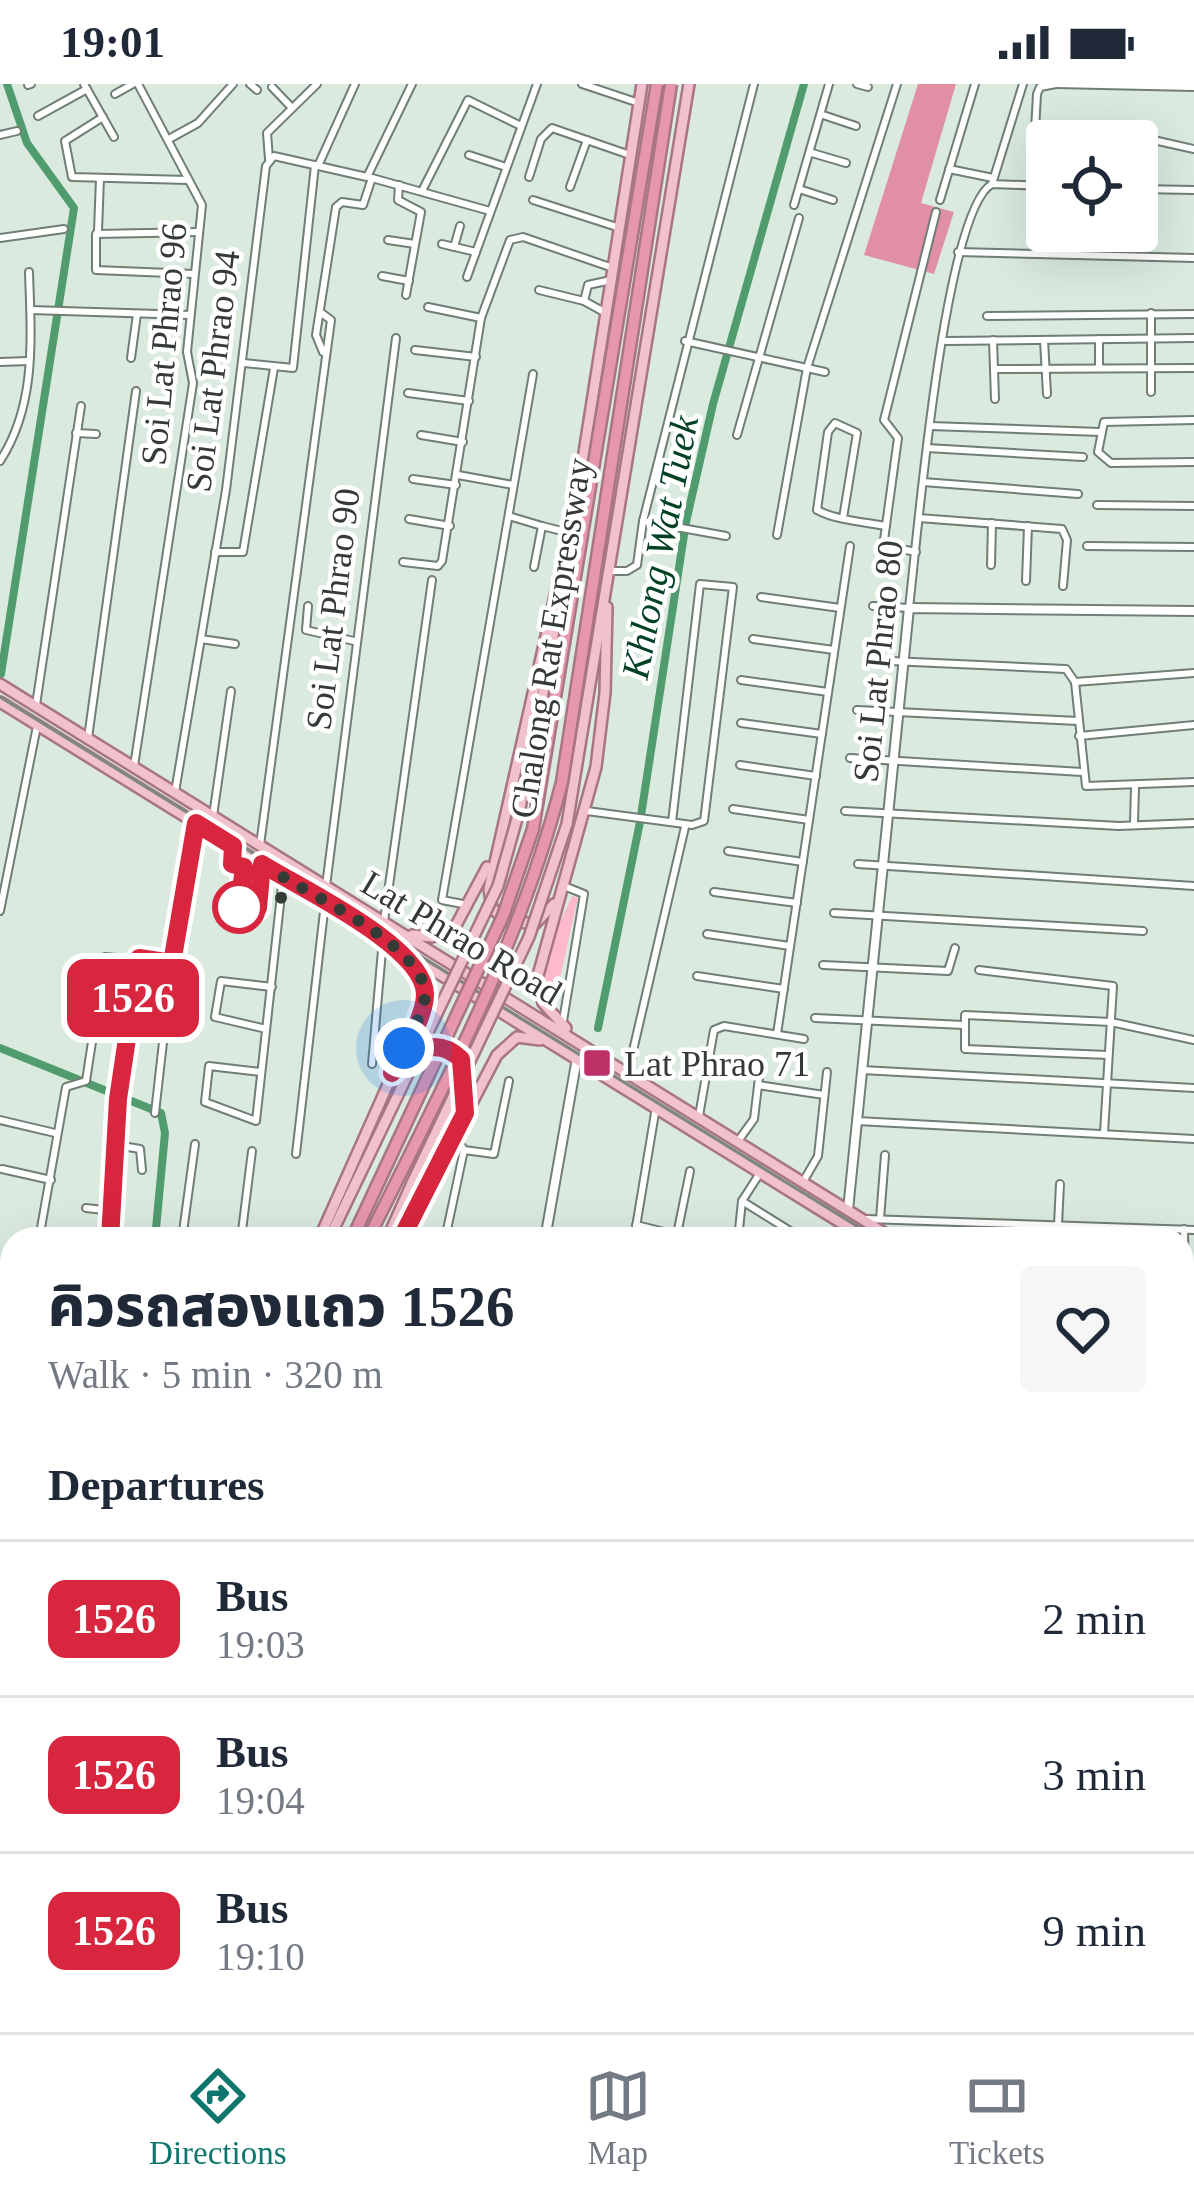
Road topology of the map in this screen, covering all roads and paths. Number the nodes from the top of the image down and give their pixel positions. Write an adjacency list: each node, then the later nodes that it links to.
1 (135, 84): 26 (street); 38 (street, Soi Lat Phrao 96)
2 (233, 84): 38 (street)
3 (250, 84): 25 (street)
4 (317, 84): 28 (street)
5 (355, 84): 47 (street)
6 (412, 84): 52 (street)
7 (536, 84): 34 (street)
8 (582, 84): 27 (street)
9 (642, 84): 27 (main road)
10 (657, 84): 333 (highway, Chalong Rat Expressway, bridge)
11 (671, 84): 334 (highway, Chalong Rat Expressway, bridge)
12 (689, 84): 174 (main road)
13 (754, 84): 108 (street)
14 (829, 84): 29 (street)
15 (857, 84): 23 (street)
16 (897, 84): 118 (street)
17 (975, 84): 49 (street)
18 (1023, 84): 54 (street, Soi Lat Phrao 80)
19 (1056, 84): 20 (street); 32 (street)
20 (1111, 85): 24 (street)
21 (85, 87): 30 (street); 31 (street)
22 (272, 87): 28 (street)
23 (868, 87)
24 (1194, 87)
25 (257, 90)
26 (115, 94)
27 (639, 103): 43 (main road)
28 (292, 108): 45 (street, Soi Lat Phrao 94)
29 (823, 115): 33 (street); 42 (street)
30 (38, 116)
31 (103, 117): 37 (street); 51 (street)
32 (1036, 120)
33 (856, 125)
34 (520, 126): 48 (street); 61 (street)
35 (17, 131): 36 (street)
36 (0, 135)
37 (114, 137)
38 (169, 139): 53 (street, Soi Lat Phrao 96)
39 (587, 140): 43 (street); 50 (street); 57 (street)
40 (1158, 141): 41 (street)
41 (1194, 148)
42 (812, 153): 46 (street); 58 (street)
43 (630, 154): 70 (main road)
44 (469, 155): 48 (street)
45 (269, 159): 47 (street); 116 (street, Soi Lat Phrao 94)
46 (845, 163)
47 (316, 165): 52 (street); 117 (street)
48 (506, 167): 66 (street)
49 (949, 169): 54 (street); 64 (street)
50 (529, 177)
51 (100, 178): 53 (street); 72 (street)
52 (370, 178): 56 (street); 230 (street)
53 (188, 180): 73 (street, Soi Lat Phrao 96)
54 (993, 181): 55 (street); 80 (street, Soi Lat Phrao 80)
55 (1026, 184)
56 (399, 185): 61 (street); 76 (street)
57 (570, 187)
58 (799, 189): 63 (street); 65 (street)
59 (1158, 189): 60 (street)
60 (1194, 190)
61 (422, 191): 66 (street)
62 (532, 200): 70 (street)
63 (833, 200)
64 (940, 200)
65 (794, 205)
66 (490, 211): 79 (street)
67 (936, 212): 160 (street)
68 (799, 218): 111 (street)
69 (460, 226): 78 (street)
70 (620, 228): 86 (main road)
71 (64, 229): 74 (street)
72 (98, 231): 73 (street); 85 (street)
73 (199, 232): 85 (street, Soi Lat Phrao 96)
74 (0, 238)
75 (388, 240): 76 (street)
76 (415, 244): 89 (street)
77 (442, 244): 78 (street)
78 (454, 247): 79 (street)
79 (476, 252): 88 (street)
80 (958, 252): 82 (street); 109 (street, Soi Lat Phrao 80)
81 (1076, 252): 82 (street)
82 (1076, 255): 83 (street)
83 (1194, 258)
84 (28, 272): 94 (street)
85 (194, 274): 99 (street, Soi Lat Phrao 96)
86 (612, 274): 92 (street); 97 (main road); 101 (street)
87 (382, 276): 89 (street)
88 (467, 277)
89 (409, 281): 91 (street)
90 (539, 290): 92 (street)
91 (406, 295)
92 (584, 301): 97 (street)
93 (428, 307): 101 (street)
94 (30, 310): 95 (street); 114 (street)
95 (136, 313): 99 (street); 113 (street)
96 (1151, 313): 98 (street); 100 (street); 105 (street)
97 (606, 314): 162 (main road)
98 (1194, 314)
99 (190, 315): 212 (street, Soi Lat Phrao 96)
100 (987, 316)
101 (481, 318): 112 (street)
102 (395, 338): 187 (street, Soi Lat Phrao 90)
103 (1194, 338): 105 (street)
104 (1099, 339): 105 (street); 107 (street); 119 (street)
105 (1150, 339): 120 (street)
106 (993, 340): 107 (street); 109 (street); 122 (street)
107 (1044, 340): 123 (street)
108 (685, 341): 111 (street); 156 (street)
109 (944, 341): 134 (street, Soi Lat Phrao 80)
110 (415, 350): 112 (street)
111 (758, 354): 118 (street); 139 (street)
112 (476, 357): 131 (street)
113 (131, 358)
114 (29, 361): 115 (street); 143 (street)
115 (0, 362)
116 (244, 363): 117 (street); 168 (street, Soi Lat Phrao 94)
117 (274, 368): 168 (street)
118 (807, 368): 124 (street); 163 (street)
119 (1099, 368): 120 (street); 123 (street)
120 (1151, 368): 121 (street); 127 (street)
121 (1194, 368)
122 (994, 369): 123 (street); 130 (street)
123 (1045, 369): 129 (street)
124 (825, 372)
125 (533, 374): 148 (street)
126 (136, 392): 208 (street)
127 (1151, 392)
128 (408, 393): 131 (street)
129 (1046, 394)
130 (995, 399)
131 (469, 401): 140 (street)
132 (81, 406): 136 (street)
133 (1194, 420): 135 (street)
134 (930, 426): 135 (street); 141 (street, Soi Lat Phrao 80)
135 (1100, 432): 144 (street)
136 (76, 433): 137 (street); 199 (street)
137 (96, 434)
138 (421, 435): 140 (street)
139 (737, 435)
140 (463, 442): 146 (street)
141 (927, 448): 142 (street); 147 (street, Soi Lat Phrao 80)
142 (1083, 457)
143 (0, 461)
144 (1194, 462)
145 (413, 478): 146 (street)
146 (457, 480): 148 (street); 158 (street)
147 (923, 482): 149 (street); 154 (street, Soi Lat Phrao 80)
148 (514, 485): 243 (street)
149 (1078, 494)
150 (1097, 506): 151 (street)
151 (1194, 506)
152 (512, 517): 159 (street)
153 (843, 518): 153 (street); 160 (street)
154 (919, 518): 157 (street); 169 (street, Soi Lat Phrao 80)
155 (409, 519): 158 (street)
156 (643, 521): 164 (street); 174 (street)
157 (992, 523): 161 (street); 172 (street)
158 (450, 526): 170 (street)
159 (542, 526): 162 (street); 173 (street)
160 (886, 526): 169 (street)
161 (1028, 526): 176 (street); 178 (street)
162 (570, 532): 171 (main road)
163 (777, 535)
164 (725, 536)
165 (850, 546): 182 (street)
166 (1087, 546): 167 (street)
167 (1194, 547)
168 (215, 552): 185 (street, Soi Lat Phrao 94)
169 (916, 552): 183 (street, Soi Lat Phrao 80)
170 (403, 562)
171 (566, 562): 229 (main road); 332 (main road, bridge)
172 (991, 565)
173 (534, 567)
174 (608, 571): 177 (main road)
175 (432, 580): 251 (street)
176 (1026, 580)
177 (606, 584): 219 (main road); 335 (main road, bridge)
178 (1063, 586)
179 (761, 597): 182 (street)
180 (873, 605): 183 (street)
181 (308, 606): 187 (street)
182 (841, 608): 189 (street)
183 (909, 608): 184 (street); 191 (street, Soi Lat Phrao 80)
184 (1194, 611)
185 (201, 639): 188 (street); 217 (street, Soi Lat Phrao 94)
186 (753, 639): 189 (street)
187 (353, 641): 239 (street, Soi Lat Phrao 90)
188 (236, 644)
189 (834, 650): 197 (street)
190 (869, 660): 191 (street)
191 (903, 661): 194 (street); 201 (street, Soi Lat Phrao 80)
192 (1194, 673): 194 (street)
193 (741, 680): 197 (street)
194 (1075, 682): 202 (street)
195 (0, 685): 199 (main road, Lat Phrao Road)
196 (231, 692): 222 (street)
197 (828, 692): 206 (street)
198 (0, 703): 204 (main road, Lat Phrao Road)
199 (36, 706): 208 (main road, Lat Phrao Road)
200 (857, 710): 201 (street)
201 (898, 712): 202 (street); 210 (street, Soi Lat Phrao 80)
202 (1078, 721): 207 (street)
203 (741, 723): 206 (street)
204 (37, 725): 225 (main road, Lat Phrao Road); 233 (street)
205 (1194, 725): 207 (street)
206 (822, 734): 214 (street)
207 (1079, 736): 213 (street)
208 (88, 738): 212 (main road, Lat Phrao Road)
209 (850, 758): 210 (street)
210 (892, 761): 213 (street); 221 (street, Soi Lat Phrao 80)
211 (740, 765): 214 (street)
212 (134, 766): 217 (main road, Lat Phrao Road)
213 (1082, 772): 216 (street)
214 (816, 776): 223 (street)
215 (1194, 782): 216 (street)
216 (1135, 786): 226 (street)
217 (175, 792): 222 (main road, Lat Phrao Road)
218 (733, 809): 223 (street)
219 (587, 811): 224 (street); 237 (main road)
220 (845, 811): 221 (street)
221 (888, 814): 226 (street); 236 (street, Soi Lat Phrao 80)
222 (213, 816): 230 (main road, Lat Phrao Road)
223 (809, 820): 234 (street)
224 (672, 822): 224 (street)
225 (196, 823): 238 (main road, Lat Phrao Road); 259 (street)
226 (1134, 823): 227 (street)
227 (1194, 823)
228 (685, 827): 287 (street)
229 (500, 834): 237 (main road); 246 (main road)
230 (260, 845): 239 (main road, Lat Phrao Road)
231 (728, 851): 234 (street)
232 (0, 852): 233 (street)
233 (10, 854): 247 (street)
234 (803, 862): 245 (street)
235 (858, 864): 236 (street)
236 (882, 865): 241 (street); 250 (street, Soi Lat Phrao 80)
237 (568, 872): 240 (main road)
238 (283, 877): 244 (main road, Lat Phrao Road); 267 (street)
239 (326, 886): 251 (main road, Lat Phrao Road)
240 (564, 886): 273 (main road); 273 (street)
241 (1194, 886)
242 (714, 892): 245 (street)
243 (442, 900): 246 (street); 249 (street)
244 (325, 903): 255 (main road, Lat Phrao Road); 310 (street)
245 (796, 903): 256 (street)
246 (471, 906): 253 (main road)
247 (0, 911)
248 (834, 914): 250 (street)
249 (439, 915)
250 (878, 916): 252 (street); 261 (street, Soi Lat Phrao 80)
251 (384, 921): 253 (main road, Lat Phrao Road)
252 (1143, 931)
253 (404, 933): 263 (main road, Lat Phrao Road)
254 (707, 934): 256 (street)
255 (388, 942): 266 (main road, Lat Phrao Road); 284 (street); 289 (main road)
256 (790, 946): 268 (street)
257 (956, 948): 261 (street)
258 (139, 958): 259 (street); 301 (street); 307 (street)
259 (172, 963): 296 (street)
260 (823, 964): 261 (street)
261 (872, 967): 271 (street, Soi Lat Phrao 80)
262 (979, 970): 272 (street)
263 (467, 972): 265 (main road, Lat Phrao Road); 266 (main road)
264 (697, 976): 268 (street)
265 (486, 984): 269 (main road); 277 (main road, Lat Phrao Road)
266 (459, 985): 269 (main road, Lat Phrao Road)
267 (272, 987): 275 (street); 275 (street)
268 (784, 989): 276 (street)
269 (479, 997): 280 (main road, Lat Phrao Road)
270 (814, 1018): 271 (street)
271 (867, 1020): 274 (street); 285 (street, Soi Lat Phrao 80)
272 (1111, 1022): 274 (street); 279 (street); 281 (street)
273 (562, 1024): 277 (main road)
274 (964, 1025): 281 (street)
275 (266, 1029): 286 (street)
276 (777, 1034): 278 (street); 298 (street)
277 (575, 1038): 287 (main road, Lat Phrao Road)
278 (804, 1039)
279 (1194, 1040)
280 (562, 1049): 282 (main road, Lat Phrao Road); 297 (main road)
281 (1108, 1055): 291 (street)
282 (577, 1058): 295 (main road, Lat Phrao Road); 338 (street)
283 (761, 1061): 292 (street)
284 (372, 1064)
285 (862, 1070): 291 (street); 300 (street, Soi Lat Phrao 80)
286 (261, 1072): 286 (street)
287 (628, 1072): 298 (main road, Lat Phrao Road)
288 (827, 1072): 294 (street)
289 (392, 1073): 297 (main road); 331 (main road)
290 (509, 1081): 308 (street)
291 (1107, 1083): 293 (street); 302 (street)
292 (758, 1085): 294 (street); 305 (street)
293 (1194, 1088)
294 (824, 1095): 317 (street)
295 (656, 1108): 315 (main road, Lat Phrao Road); 325 (street)
296 (155, 1109)
297 (465, 1113): 303 (main road)
298 (699, 1117): 305 (main road, Lat Phrao Road)
299 (0, 1120): 301 (street)
300 (857, 1121): 302 (street); 321 (street, Soi Lat Phrao 80)
301 (56, 1133): 316 (street)
302 (1104, 1133): 304 (street)
303 (455, 1135): 308 (street); 336 (main road)
304 (1194, 1139)
305 (738, 1141): 317 (main road, Lat Phrao Road)
306 (195, 1144): 329 (street)
307 (116, 1145): 313 (street); 322 (street)
308 (464, 1150): 337 (street)
309 (252, 1151): 330 (street)
310 (296, 1154)
311 (885, 1155): 324 (street)
312 (2, 1169): 316 (street)
313 (142, 1169)
314 (690, 1171): 340 (street)
315 (760, 1172): 319 (street); 343 (main road, Lat Phrao Road)
316 (51, 1180): 327 (street)
317 (802, 1182): 321 (main road, Lat Phrao Road)
318 (1060, 1184): 326 (street)
319 (742, 1201): 341 (street); 342 (street)
320 (86, 1208): 322 (street)
321 (848, 1210): 323 (main road, Lat Phrao Road)
322 (112, 1211): 328 (street)
323 (862, 1219): 324 (street); 344 (main road, Lat Phrao Road)
324 (880, 1219): 326 (street)
325 (636, 1225): 339 (street)
326 (1058, 1225): 345 (street)
327 (41, 1227)
328 (111, 1227)
329 (184, 1227)
330 (243, 1227)
331 (324, 1227)
332 (335, 1227)
333 (358, 1227)
334 (374, 1227)
335 (392, 1227)
336 (407, 1227)
337 (448, 1227)
338 (547, 1227)
339 (643, 1227)
340 (678, 1227)
341 (739, 1227)
342 (784, 1227)
343 (848, 1227)
344 (875, 1227)
345 (1121, 1227)

